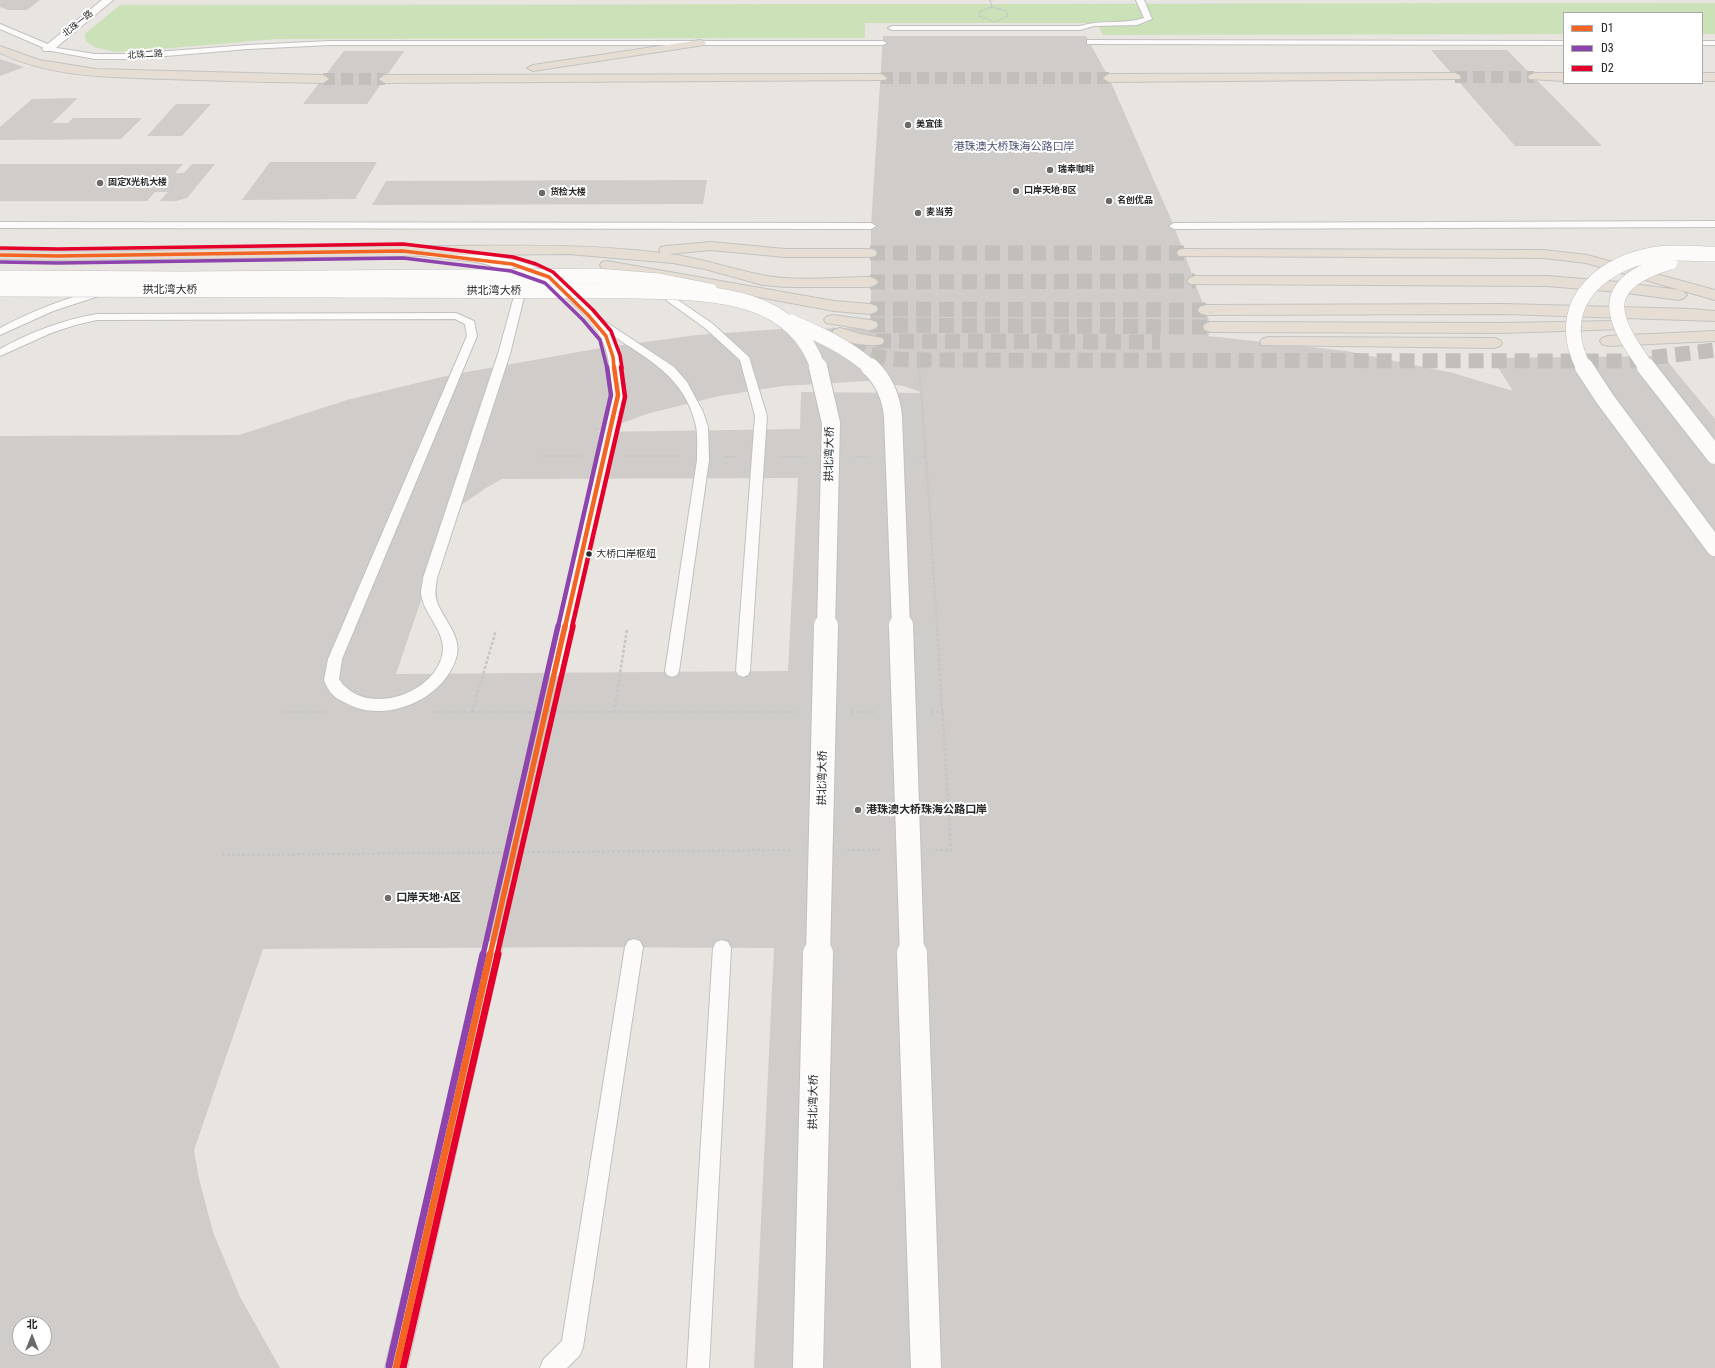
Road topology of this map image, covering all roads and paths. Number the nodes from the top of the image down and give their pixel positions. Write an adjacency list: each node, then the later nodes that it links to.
1 (108, 0): 14 (main road, 北珠一路)
2 (990, 0): 4 (path)
3 (1140, 0): 6 (lane)
4 (992, 7)
5 (0, 26): 14 (lane, 北珠二路)
6 (892, 28)
7 (1090, 42): 10 (lane)
8 (700, 43): 9 (lane, 北珠二路); 14 (lane, 北珠二路); 22 (highway)
9 (883, 43)
10 (1563, 43)
11 (1703, 43): 12 (lane)
12 (1715, 43)
13 (0, 48): 20 (highway)
14 (48, 49)
15 (1455, 77): 24 (highway)
16 (1534, 77): 17 (highway)
17 (1563, 77)
18 (1703, 77): 19 (highway)
19 (1715, 77)
20 (323, 78)
21 (385, 78): 22 (highway)
22 (445, 78): 23 (highway)
23 (881, 78)
24 (1109, 78)
25 (1715, 224): 28 (lane)
26 (0, 225): 27 (lane)
27 (871, 226)
28 (1174, 226)
29 (403, 251): 31 (highway); 32 (highway); 34 (lane)
30 (1184, 252): 43 (highway)
31 (0, 254)
32 (563, 254): 35 (highway); 37 (highway); 40 (highway); 46 (highway)
33 (1715, 254): 58 (main road, bridge); 71 (main road, bridge)
34 (484, 260): 48 (lane); 57 (lane)
35 (870, 260)
36 (1192, 274): 44 (highway)
37 (638, 276): 45 (highway); 75 (lane)
38 (0, 278): 39 (main road, bridge)
39 (181, 279): 42 (main road, bridge); 54 (lane)
40 (870, 282)
41 (0, 290): 42 (main road, 拱北湾大桥, bridge)
42 (725, 295): 50 (main road, 拱北湾大桥, bridge)
43 (1715, 295)
44 (1715, 303)
45 (757, 308): 53 (highway); 56 (highway)
46 (870, 309)
47 (1206, 310): 49 (highway)
48 (588, 315): 74 (lane); 76 (lane)
49 (1715, 316)
50 (787, 319): 98 (main road, 拱北湾大桥, bridge); 99 (main road, bridge)
51 (916, 319): 70 (path)
52 (1715, 321): 55 (highway)
53 (870, 325)
54 (0, 332)
55 (1715, 336)
56 (876, 341)
57 (0, 353)
58 (1715, 455)
59 (541, 456): 60 (path)
60 (587, 456)
61 (618, 456): 62 (path)
62 (688, 456)
63 (719, 457): 64 (path)
64 (742, 457)
65 (774, 457): 66 (path)
66 (812, 457)
67 (850, 457): 68 (path)
68 (873, 457)
69 (911, 457): 70 (path)
70 (926, 457): 86 (path)
71 (1715, 547)
72 (627, 629): 81 (path)
73 (496, 630): 80 (path)
74 (672, 671)
75 (743, 671)
76 (553, 672)
77 (282, 712): 78 (path)
78 (330, 712)
79 (432, 712): 80 (path)
80 (472, 712): 81 (path)
81 (614, 712): 82 (path)
82 (802, 712)
83 (849, 712): 84 (path)
84 (880, 712)
85 (927, 712): 86 (path)
86 (943, 712): 90 (path)
87 (794, 850): 91 (path)
88 (842, 850): 89 (path)
89 (881, 850)
90 (928, 850)
91 (222, 855)
92 (634, 947): 96 (lane)
93 (492, 948): 95 (lane)
94 (722, 948): 97 (lane)
95 (396, 1368)
96 (551, 1368)
97 (698, 1368)
98 (808, 1368)
99 (926, 1368)

